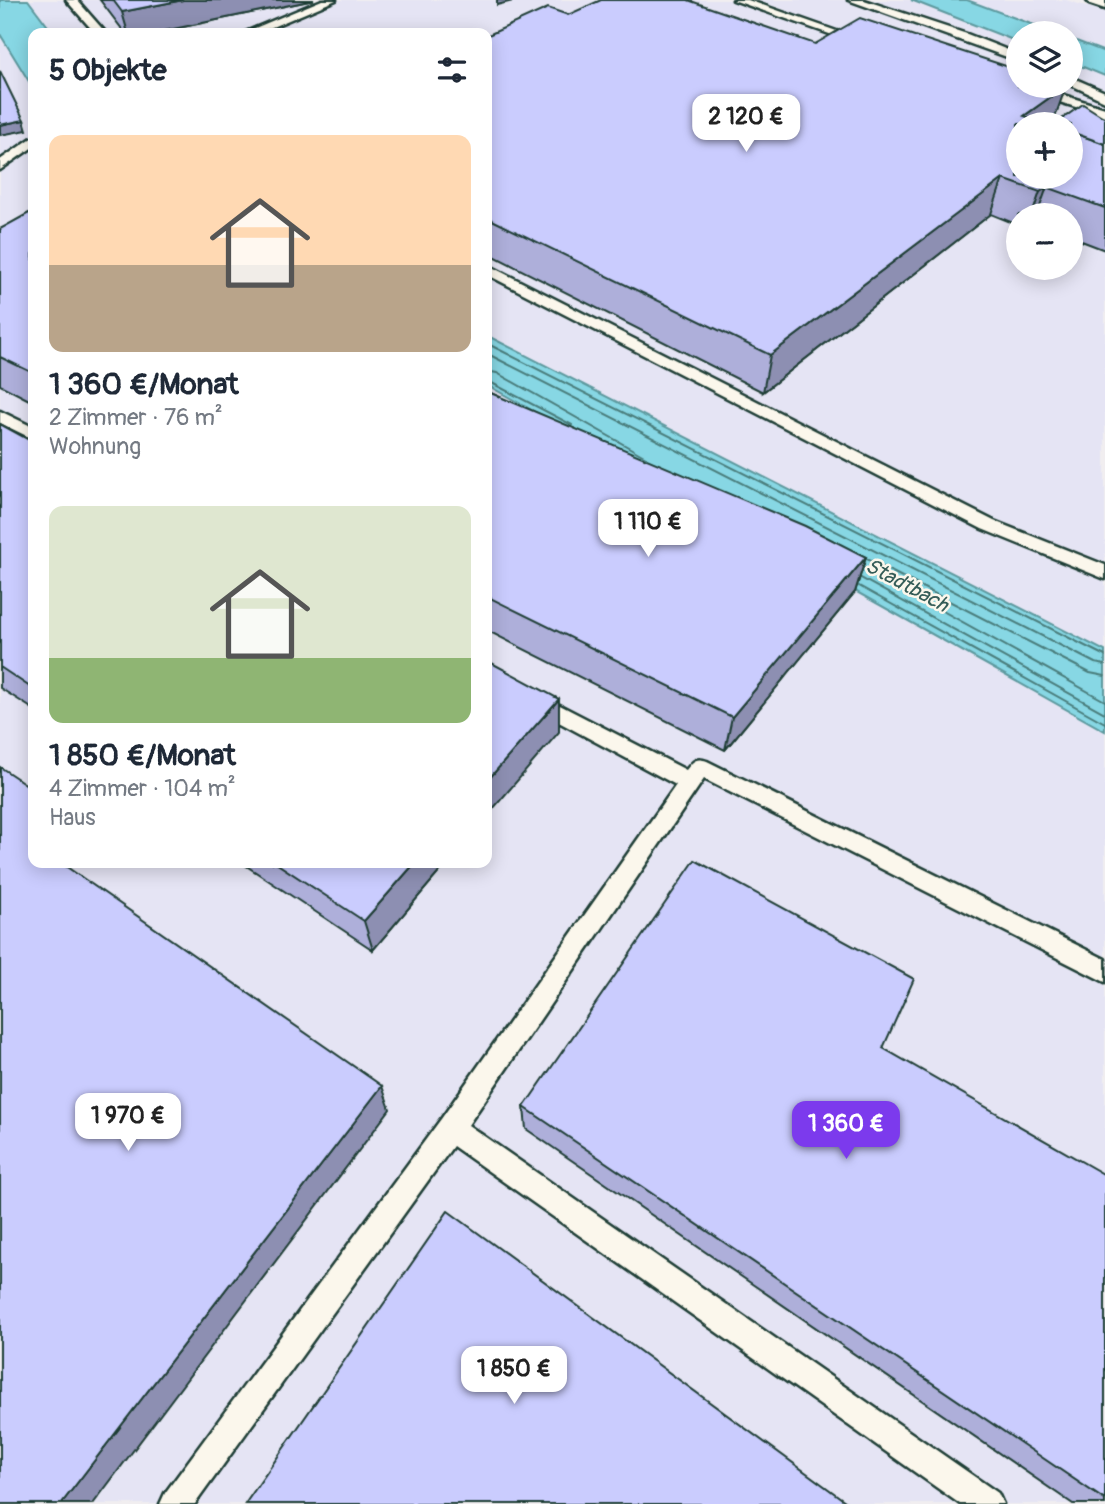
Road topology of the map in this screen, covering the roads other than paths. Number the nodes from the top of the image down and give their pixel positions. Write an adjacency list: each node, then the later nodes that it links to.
1 (71, 0): 7 (lane)
2 (331, 0): 8 (lane)
3 (738, 0): 9 (lane)
4 (853, 0): 10 (lane)
5 (1097, 0): 6 (street)
6 (1105, 3)
7 (96, 28)
8 (261, 28)
9 (869, 45)
10 (1006, 53)
11 (1083, 87): 12 (lane)
12 (1105, 97)
13 (1060, 98): 14 (lane)
14 (1105, 112)
15 (28, 145): 16 (lane)
16 (0, 166)
17 (492, 271): 20 (lane)
18 (0, 416): 19 (lane)
19 (28, 431)
20 (1105, 572)
21 (492, 677): 22 (lane)
22 (690, 782): 23 (lane); 24 (lane)
23 (1105, 971)
24 (450, 1128): 25 (lane); 26 (lane)
25 (176, 1504)
26 (987, 1504)

